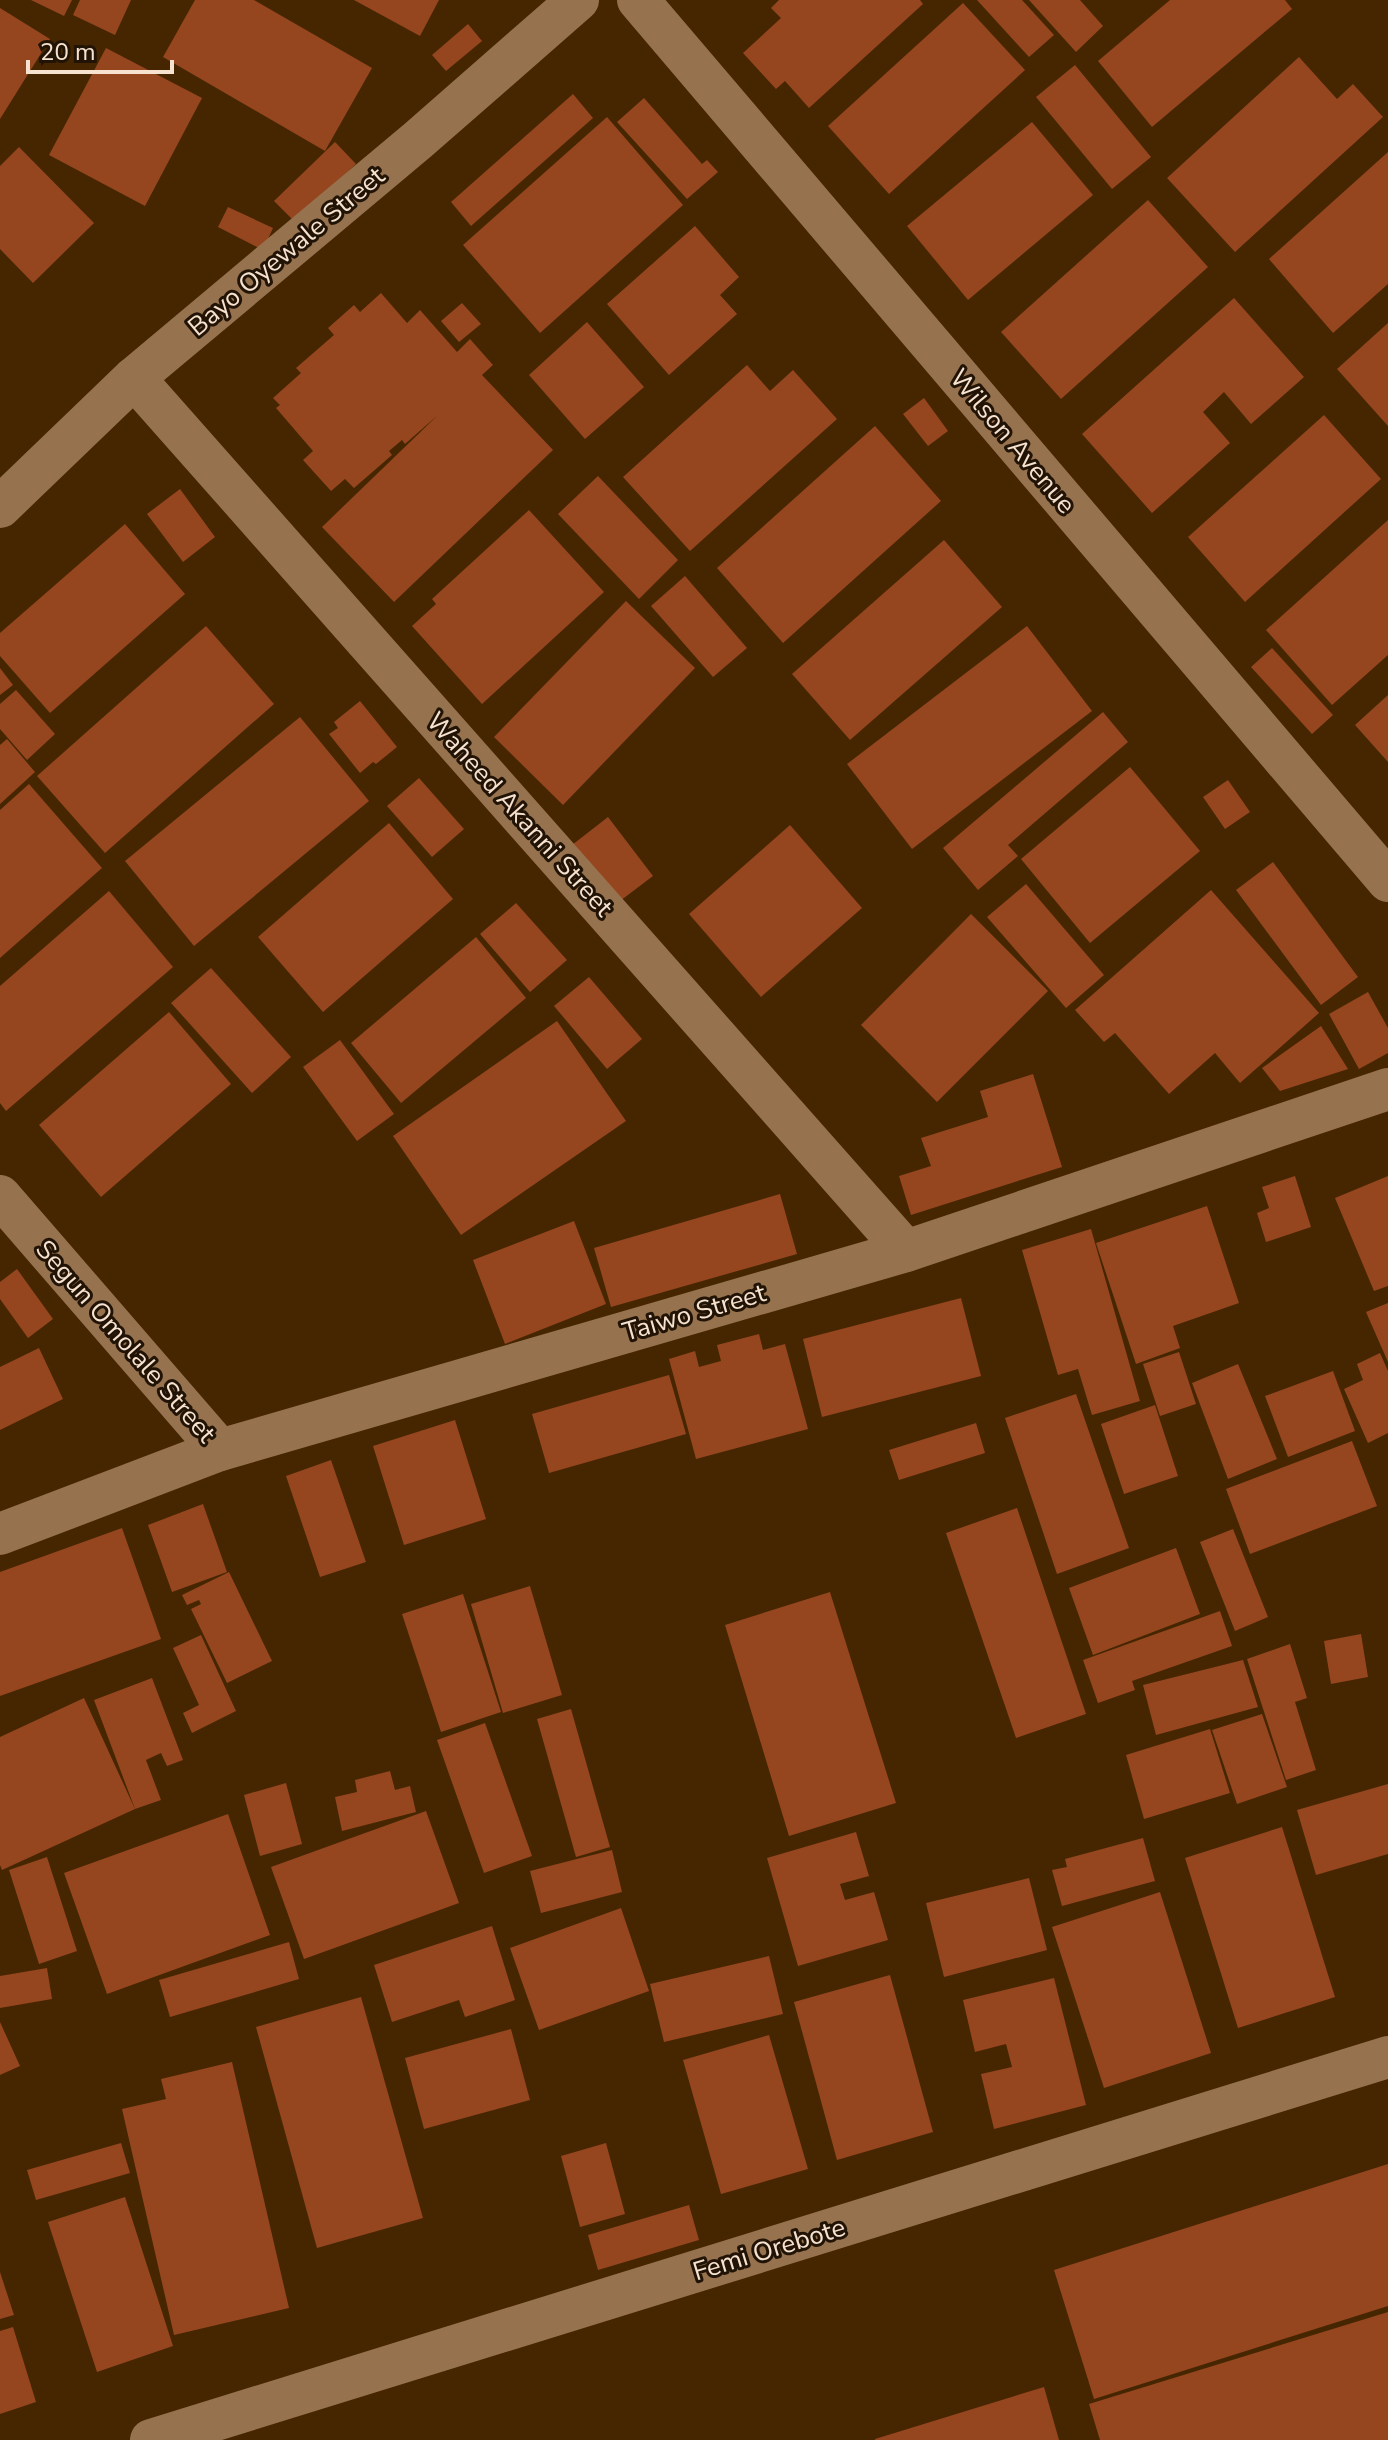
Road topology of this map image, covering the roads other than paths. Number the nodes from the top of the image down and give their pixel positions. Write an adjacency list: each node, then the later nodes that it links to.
1 (578, 0): 3 (street, Bayo Oyewale Street)
2 (638, 0): 5 (street, Wilson Avenue)
3 (134, 378): 4 (street, Bayo Oyewale Street); 8 (street, Waheed Akanni Street)
4 (0, 507)
5 (1388, 881)
6 (1388, 1089): 8 (street, Taiwo Street)
7 (0, 1196): 9 (street, Segun Omolale Street)
8 (906, 1251): 9 (street, Taiwo Street)
9 (220, 1450): 10 (street, Taiwo Street)
10 (0, 1534)
11 (1388, 2057): 12 (street, Femi Orebote)
12 (151, 2440)

